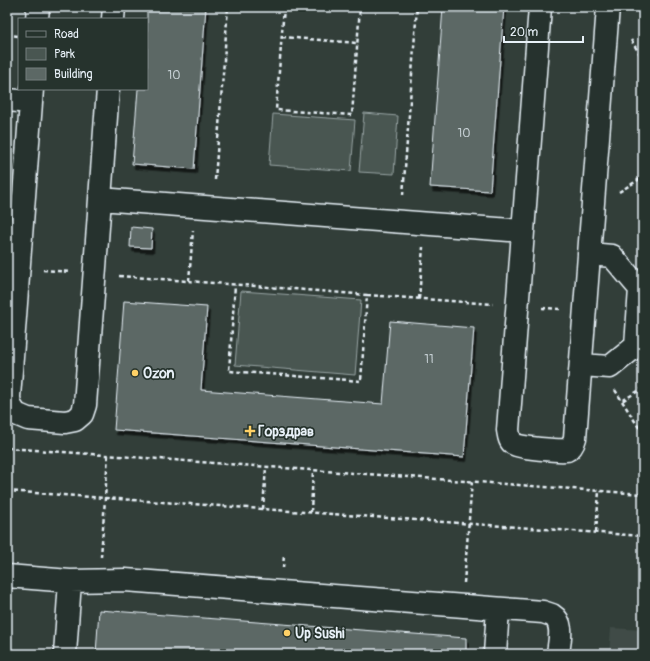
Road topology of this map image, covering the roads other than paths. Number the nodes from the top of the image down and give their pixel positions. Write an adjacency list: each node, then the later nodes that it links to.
1 (38, 7): 5 (lane)
2 (114, 7): 6 (lane)
3 (540, 7): 11 (lane)
4 (608, 7): 12 (lane)
5 (37, 18)
6 (114, 18)
7 (108, 90): 10 (lane)
8 (31, 96): 9 (lane); 10 (lane)
9 (7, 100)
10 (100, 199): 11 (lane)
11 (523, 232): 13 (lane)
12 (589, 254): 13 (lane); 13 (lane)
13 (581, 365)
14 (7, 576): 15 (lane)
15 (70, 581): 16 (lane); 17 (lane)
16 (498, 609): 18 (lane); 19 (lane)
17 (65, 654)
18 (495, 654)
19 (558, 654)

